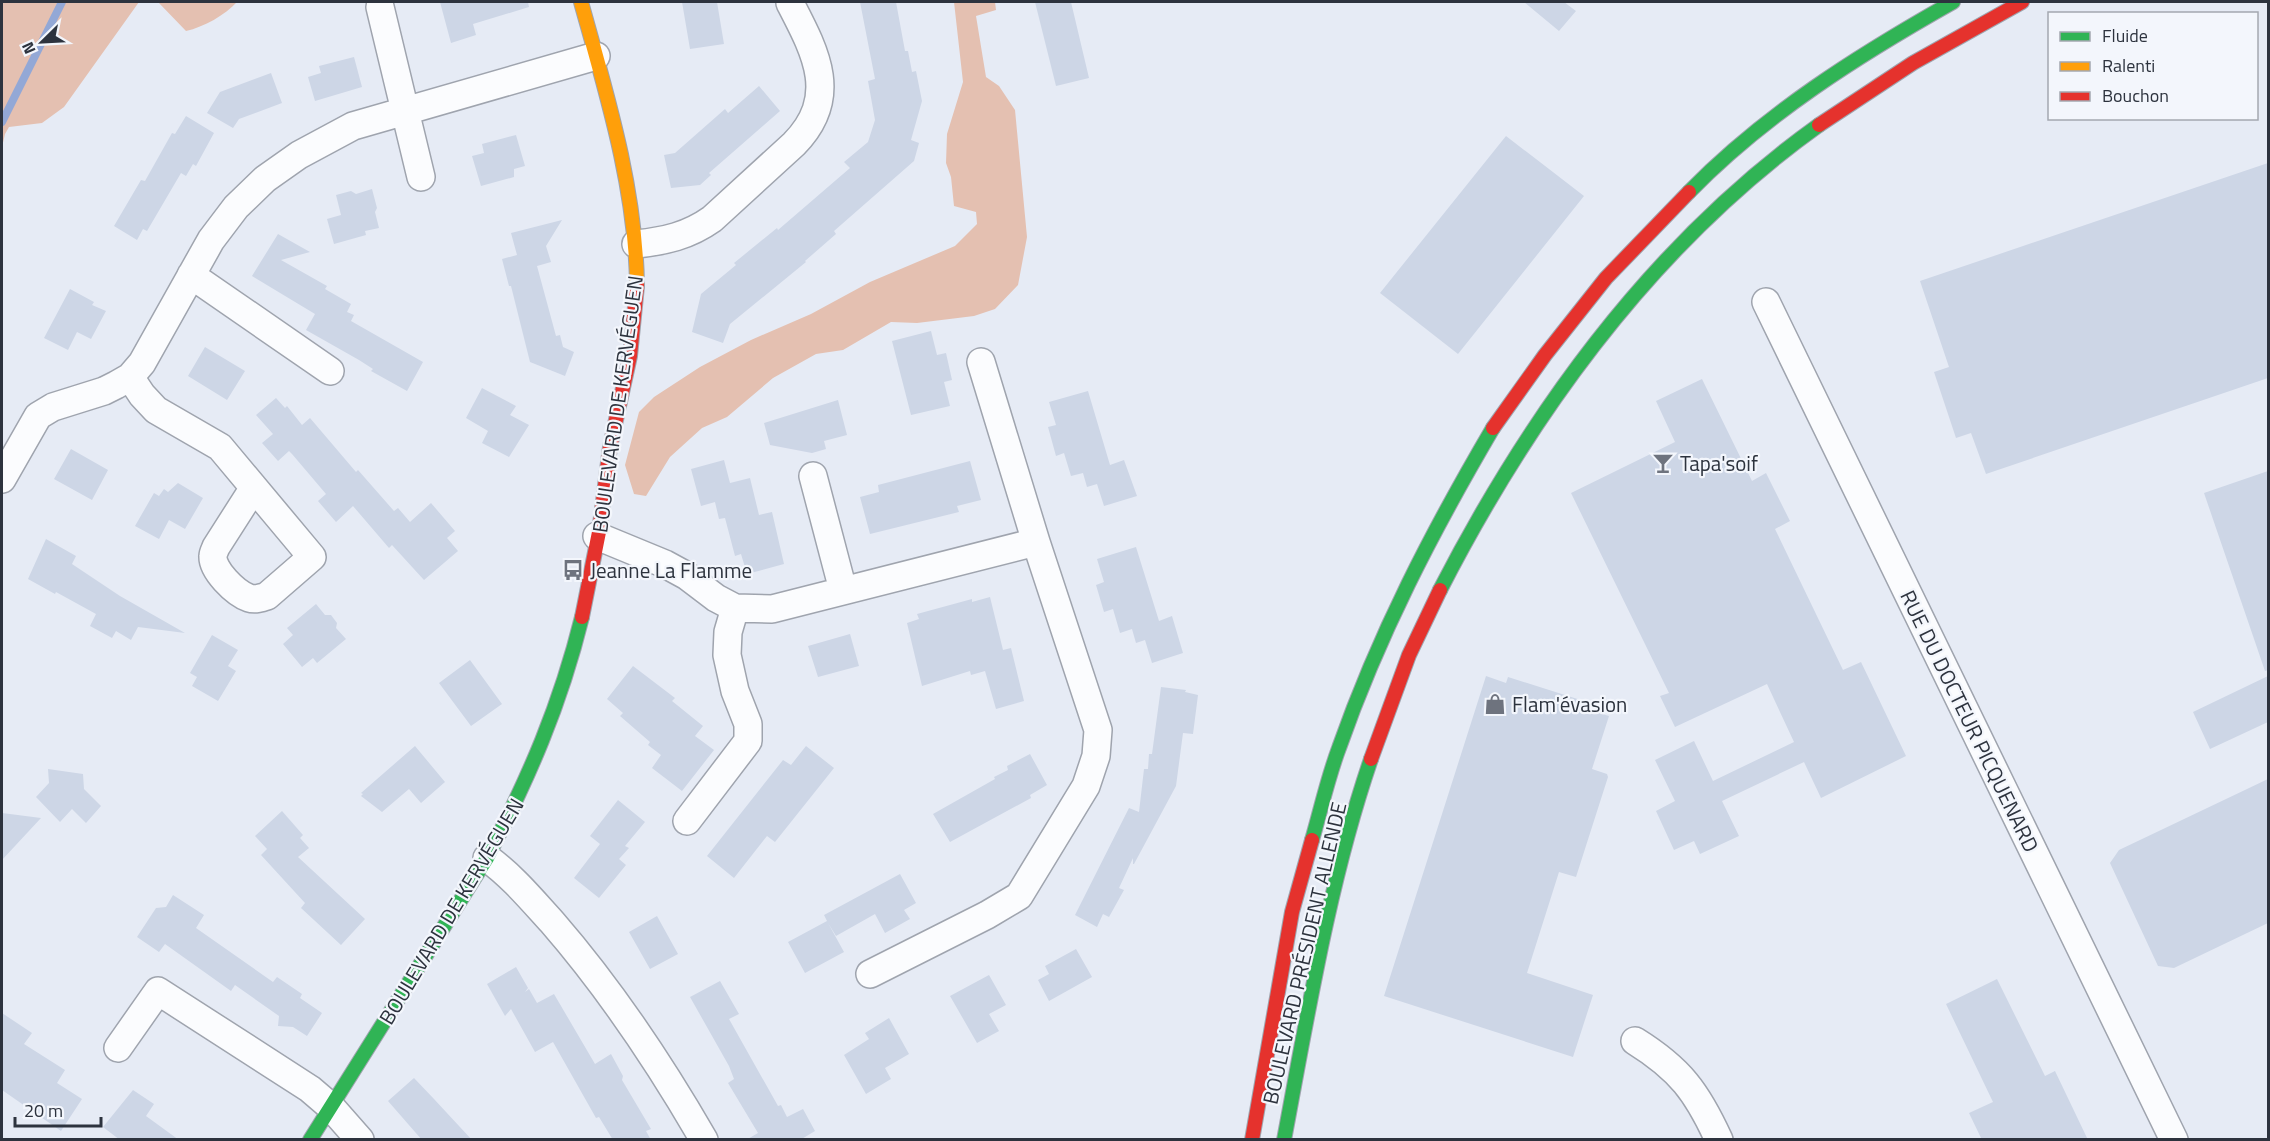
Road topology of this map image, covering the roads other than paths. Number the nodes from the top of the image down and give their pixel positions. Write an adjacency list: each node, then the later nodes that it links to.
1 (581, 2): 6 (main road, BOULEVARD DE KERVÉGUEN)
2 (1953, 2): 31 (main road, BOULEVARD PRÉSIDENT ALLENDE)
3 (2022, 2): 32 (main road, BOULEVARD PRÉSIDENT ALLENDE)
4 (790, 3): 9 (street)
5 (380, 7): 7 (street)
6 (596, 56): 7 (street); 9 (main road, BOULEVARD DE KERVÉGUEN)
7 (406, 111): 8 (street); 10 (street)
8 (422, 177)
9 (636, 244): 18 (main road, BOULEVARD DE KERVÉGUEN)
10 (191, 275): 13 (street); 14 (street)
11 (1766, 302): 34 (street, RUE DU DOCTEUR PICQUENARD)
12 (981, 362): 19 (street)
13 (330, 371)
14 (130, 377): 16 (street); 17 (street)
15 (813, 476): 20 (street)
16 (2, 479)
17 (254, 489)
18 (597, 536): 21 (street); 23 (main road, BOULEVARD DE KERVÉGUEN)
19 (1036, 542): 20 (street); 24 (street)
20 (843, 590): 21 (street)
21 (735, 608): 22 (street)
22 (687, 821)
23 (487, 858): 27 (main road, BOULEVARD DE KERVÉGUEN); 30 (street)
24 (870, 974)
25 (1635, 1041): 33 (street)
26 (118, 1048): 27 (street)
27 (331, 1107): 28 (main road, BOULEVARD DE KERVÉGUEN); 29 (street)
28 (310, 1140)
29 (360, 1140)
30 (704, 1140)
31 (1252, 1140)
32 (1284, 1140)
33 (1719, 1140)
34 (2174, 1140)

